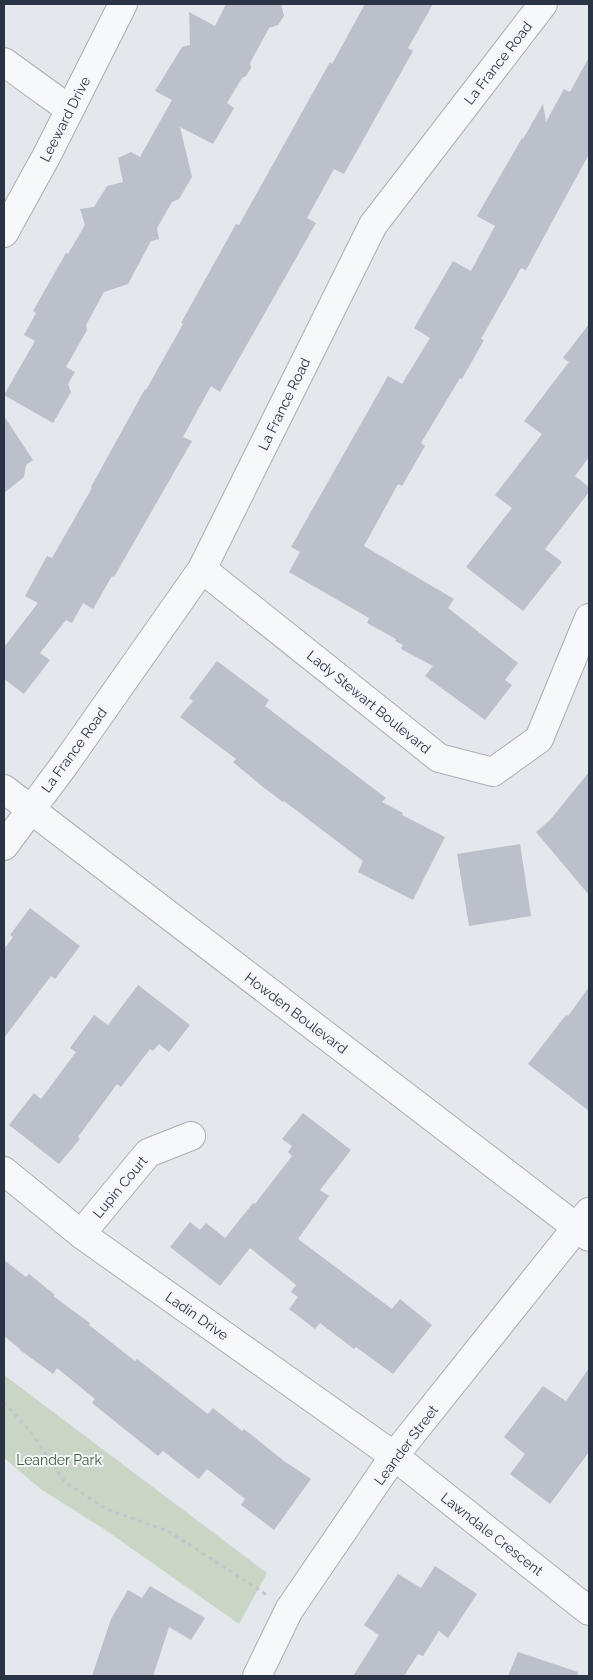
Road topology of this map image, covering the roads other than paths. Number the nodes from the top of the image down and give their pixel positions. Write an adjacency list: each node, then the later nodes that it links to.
1 (123, 4): 4 (street, Leeward Drive)
2 (544, 4): 6 (street, La France Road)
3 (4, 62): 4 (street)
4 (69, 109): 5 (street, Leeward Drive)
5 (4, 233)
6 (202, 569): 7 (street, Lady Stewart Boulevard); 9 (street, La France Road)
7 (589, 618)
8 (4, 789): 9 (street, Howden Boulevard)
9 (31, 810): 10 (street); 13 (street, Howden Boulevard)
10 (4, 846)
11 (191, 1136): 14 (street, Lupin Court)
12 (4, 1170): 14 (street, Ladin Drive)
13 (585, 1226): 15 (street, Leander Street)
14 (81, 1234): 15 (street, Ladin Drive)
15 (394, 1456): 16 (street, Lawndale Crescent); 17 (street, Leander Street)
16 (589, 1611)
17 (257, 1676)

